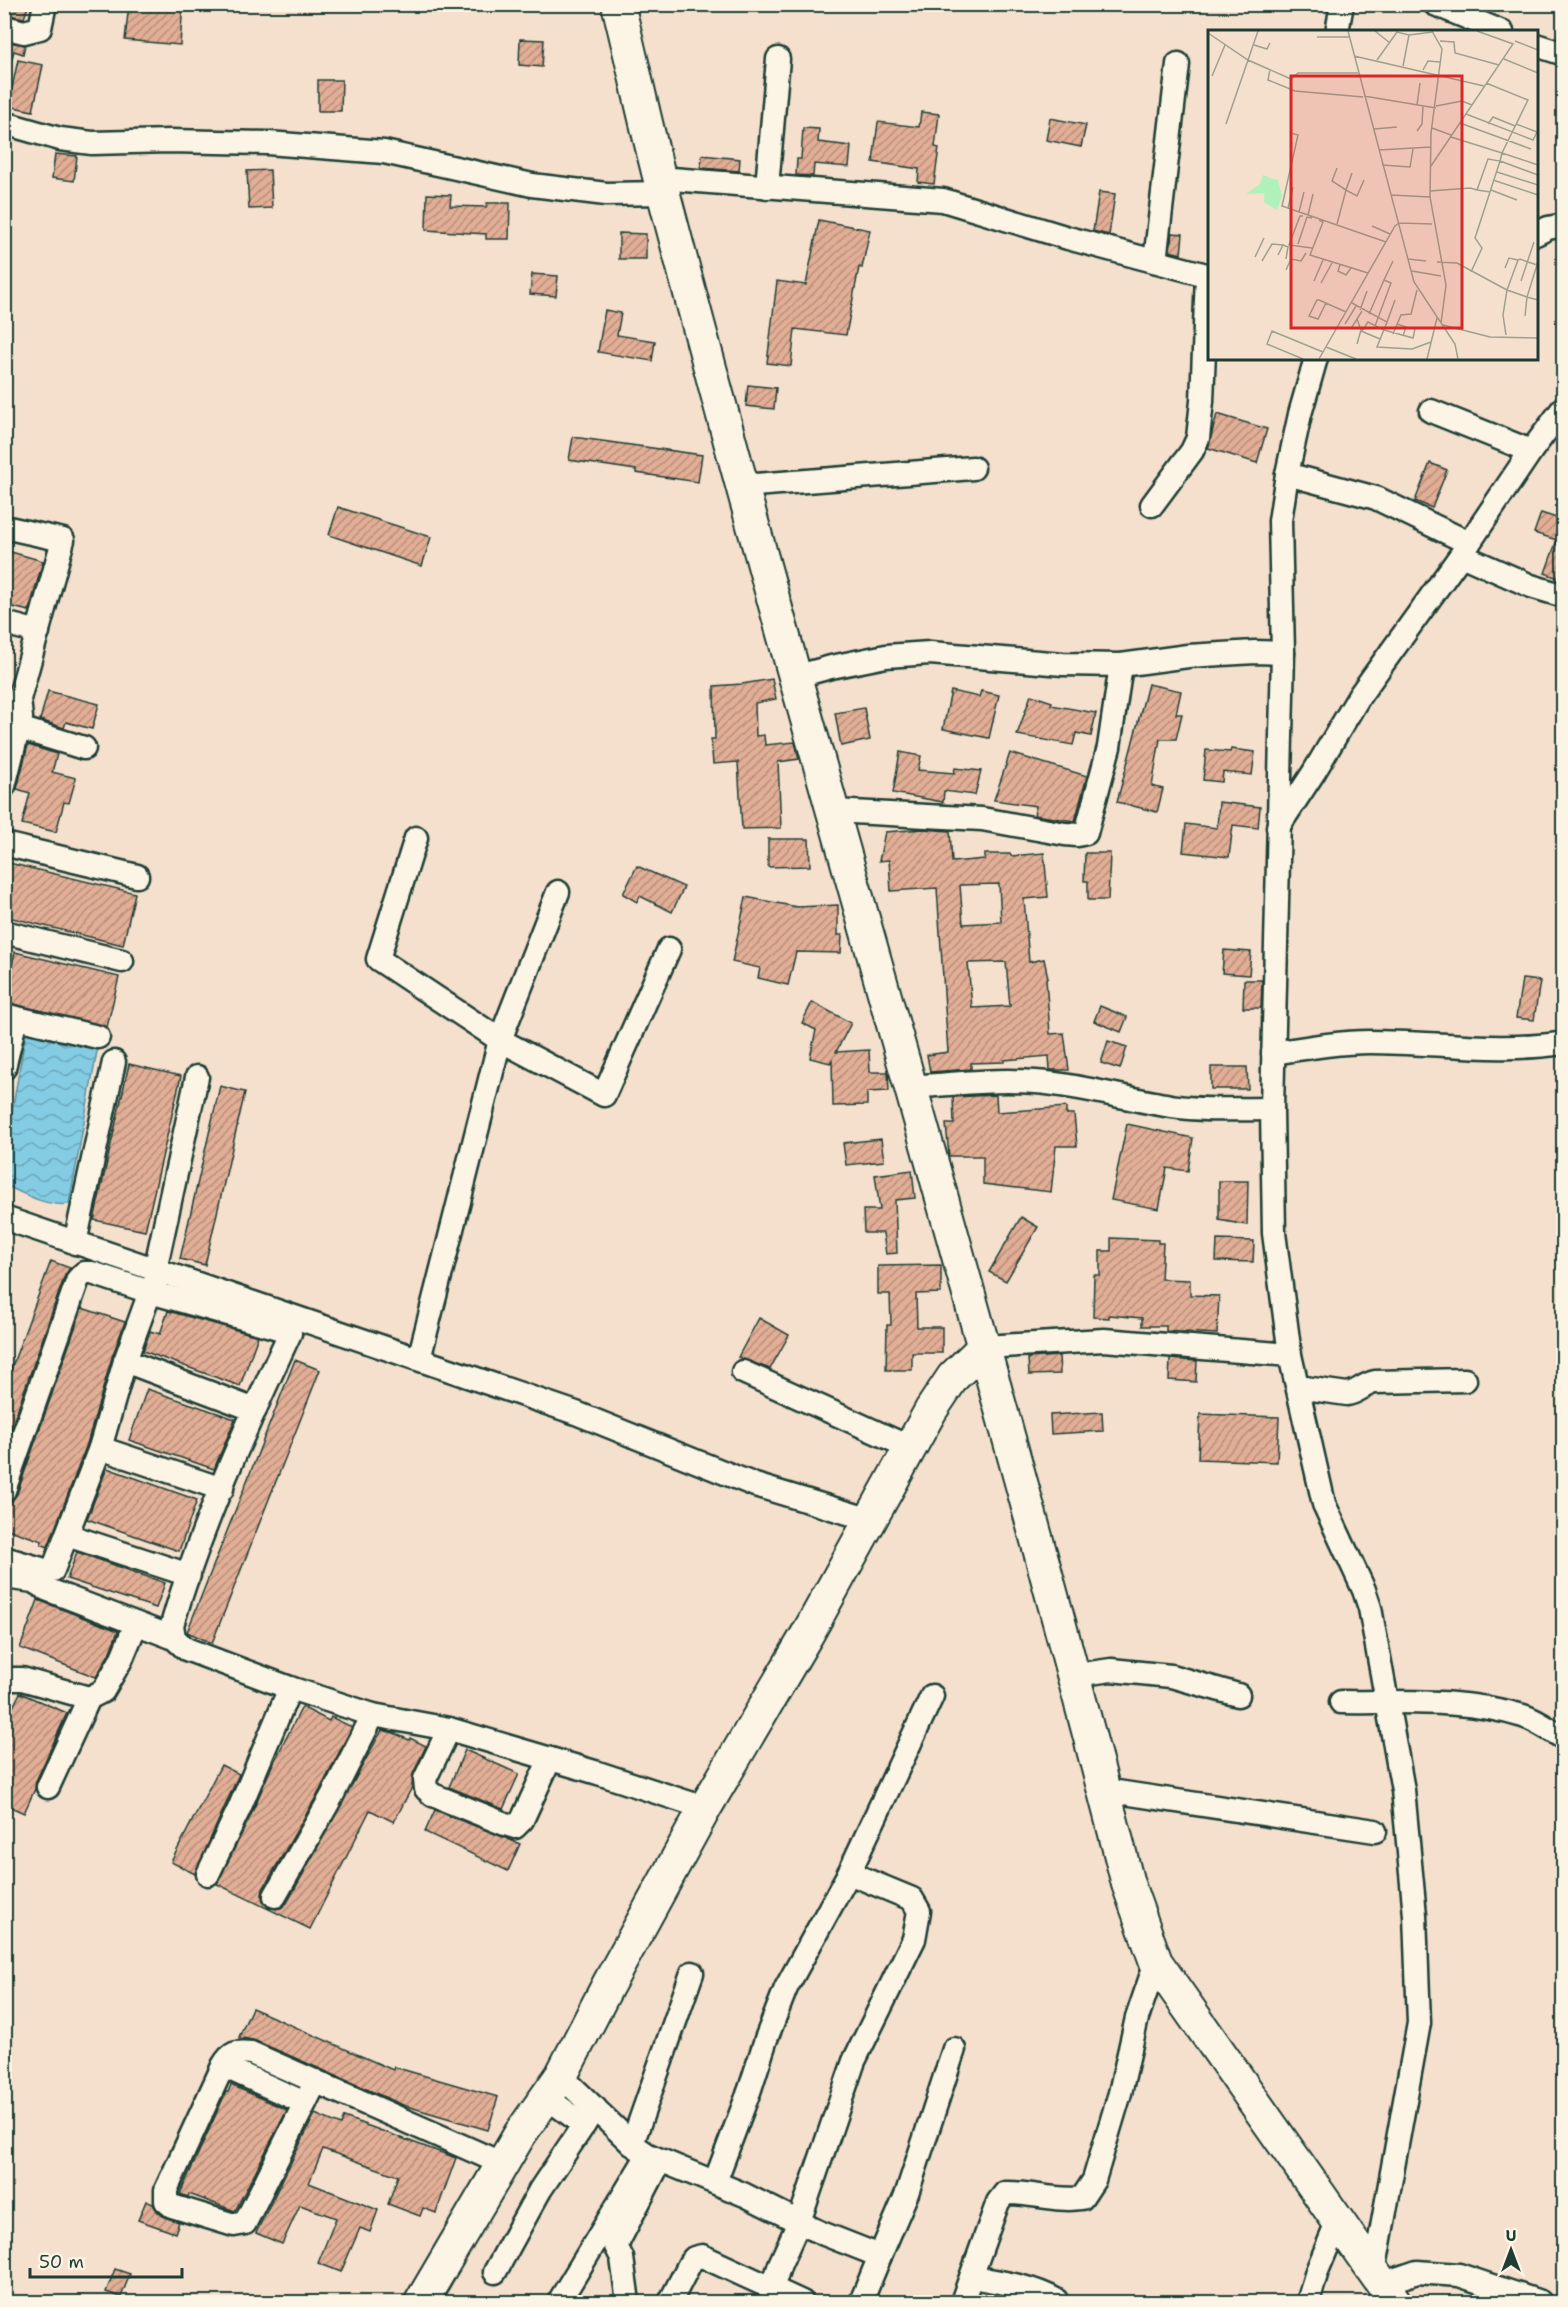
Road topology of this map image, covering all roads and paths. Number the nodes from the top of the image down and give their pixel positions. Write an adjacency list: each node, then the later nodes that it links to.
1 (45, 4): 5 (street)
2 (618, 4): 13 (main road)
3 (1342, 4): 6 (street)
4 (1435, 4): 7 (street)
5 (4, 27)
6 (1337, 30)
7 (1497, 30)
8 (1538, 46): 9 (street)
9 (1563, 54)
10 (778, 59): 14 (street)
11 (1178, 64): 17 (street)
12 (4, 123): 13 (street)
13 (661, 186): 14 (street); 26 (main road)
14 (767, 186): 17 (street)
15 (1563, 225): 16 (street)
16 (1538, 233)
17 (1155, 261): 18 (street)
18 (1208, 275): 27 (street)
19 (1315, 360): 25 (street)
20 (1563, 407): 22 (street)
21 (1431, 411): 23 (street)
22 (1557, 429): 23 (street)
23 (1531, 451): 29 (street)
24 (973, 468): 26 (street)
25 (1287, 474): 29 (street); 33 (street)
26 (742, 486): 35 (main road)
27 (1152, 505)
28 (4, 527): 32 (street)
29 (1465, 549): 30 (street); 40 (street)
30 (1563, 596)
31 (4, 623): 32 (street)
32 (38, 632): 36 (street)
33 (1283, 653): 34 (street); 40 (street)
34 (1122, 665): 35 (street); 39 (street)
35 (794, 677): 39 (main road)
36 (15, 720): 37 (street); 38 (street)
37 (84, 748)
38 (4, 786)
39 (834, 811): 56 (main road)
40 (1278, 827): 52 (street)
41 (416, 838): 50 (street)
42 (4, 844): 43 (street)
43 (137, 876)
44 (558, 892): 50 (street)
45 (4, 932): 47 (street)
46 (669, 949): 50 (street)
47 (122, 961)
48 (10, 1017): 49 (street); 54 (street)
49 (98, 1037)
50 (500, 1040): 67 (street)
51 (1563, 1043): 52 (street)
52 (1273, 1053): 57 (street)
53 (114, 1062): 59 (street)
54 (4, 1068)
55 (197, 1077): 61 (street)
56 (910, 1088): 57 (street); 65 (main road)
57 (1272, 1108): 66 (street)
58 (4, 1218): 59 (street)
59 (75, 1243): 60 (street)
60 (97, 1250): 61 (street); 62 (street)
61 (158, 1271): 63 (street); 64 (street)
62 (92, 1273): 63 (street); 76 (street)
63 (150, 1292): 64 (street); 68 (street)
64 (297, 1326): 67 (street); 72 (street)
65 (984, 1347): 66 (street); 74 (main road); 85 (main road)
66 (1290, 1354): 71 (street)
67 (419, 1359): 77 (street)
68 (125, 1361): 72 (street); 73 (street)
69 (743, 1372): 74 (street)
70 (1465, 1380): 71 (street)
71 (1298, 1387): 91 (street)
72 (255, 1410): 75 (street)
73 (100, 1448): 75 (street); 78 (street)
74 (910, 1448): 77 (main road)
75 (222, 1489): 80 (street)
76 (4, 1490)
77 (871, 1520): 98 (main road)
78 (67, 1535): 79 (street); 80 (street)
79 (4, 1558)
80 (189, 1575): 83 (street)
81 (4, 1578): 82 (street)
82 (136, 1624): 83 (street); 89 (street)
83 (174, 1638): 86 (street)
84 (4, 1679): 89 (street)
85 (1074, 1681): 87 (street); 97 (main road)
86 (290, 1688): 92 (street); 101 (street)
87 (1238, 1695)
88 (932, 1696): 100 (street)
89 (89, 1698): 96 (street)
90 (1341, 1702): 91 (street)
91 (1388, 1703): 94 (street); 121 (street)
92 (373, 1715): 93 (street); 102 (street)
93 (449, 1729): 95 (street); 95 (street)
94 (1563, 1738)
95 (550, 1759): 98 (street)
96 (48, 1787)
97 (1104, 1790): 99 (street); 103 (main road)
98 (705, 1808): 108 (main road)
99 (1375, 1831)
100 (849, 1873): 113 (street); 115 (street)
101 (208, 1874)
102 (275, 1896)
103 (1156, 1962): 114 (main road); 120 (street)
104 (692, 1973): 111 (street)
105 (954, 2049): 118 (street)
106 (223, 2066): 107 (street); 109 (street); 109 (street)
107 (316, 2081): 109 (street); 112 (street)
108 (554, 2087): 110 (street); 112 (main road)
109 (305, 2103)
110 (590, 2116): 111 (street); 119 (street)
111 (647, 2153): 113 (street); 116 (street); 117 (street)
112 (503, 2164): 124 (main road)
113 (715, 2182): 115 (street)
114 (1338, 2221): 121 (main road); 131 (street)
115 (798, 2222): 118 (street); 122 (street)
116 (606, 2226): 117 (street); 123 (street)
117 (616, 2246): 125 (street)
118 (880, 2256): 128 (street)
119 (495, 2272)
120 (972, 2277): 129 (street); 130 (street)
121 (1384, 2286): 132 (street)
122 (772, 2289): 126 (street); 127 (street)
123 (560, 2300)
124 (422, 2302)
125 (628, 2302)
126 (670, 2302)
127 (802, 2302)
128 (861, 2302)
129 (962, 2302)
130 (1057, 2302)
131 (1308, 2302)
132 (1540, 2302)

